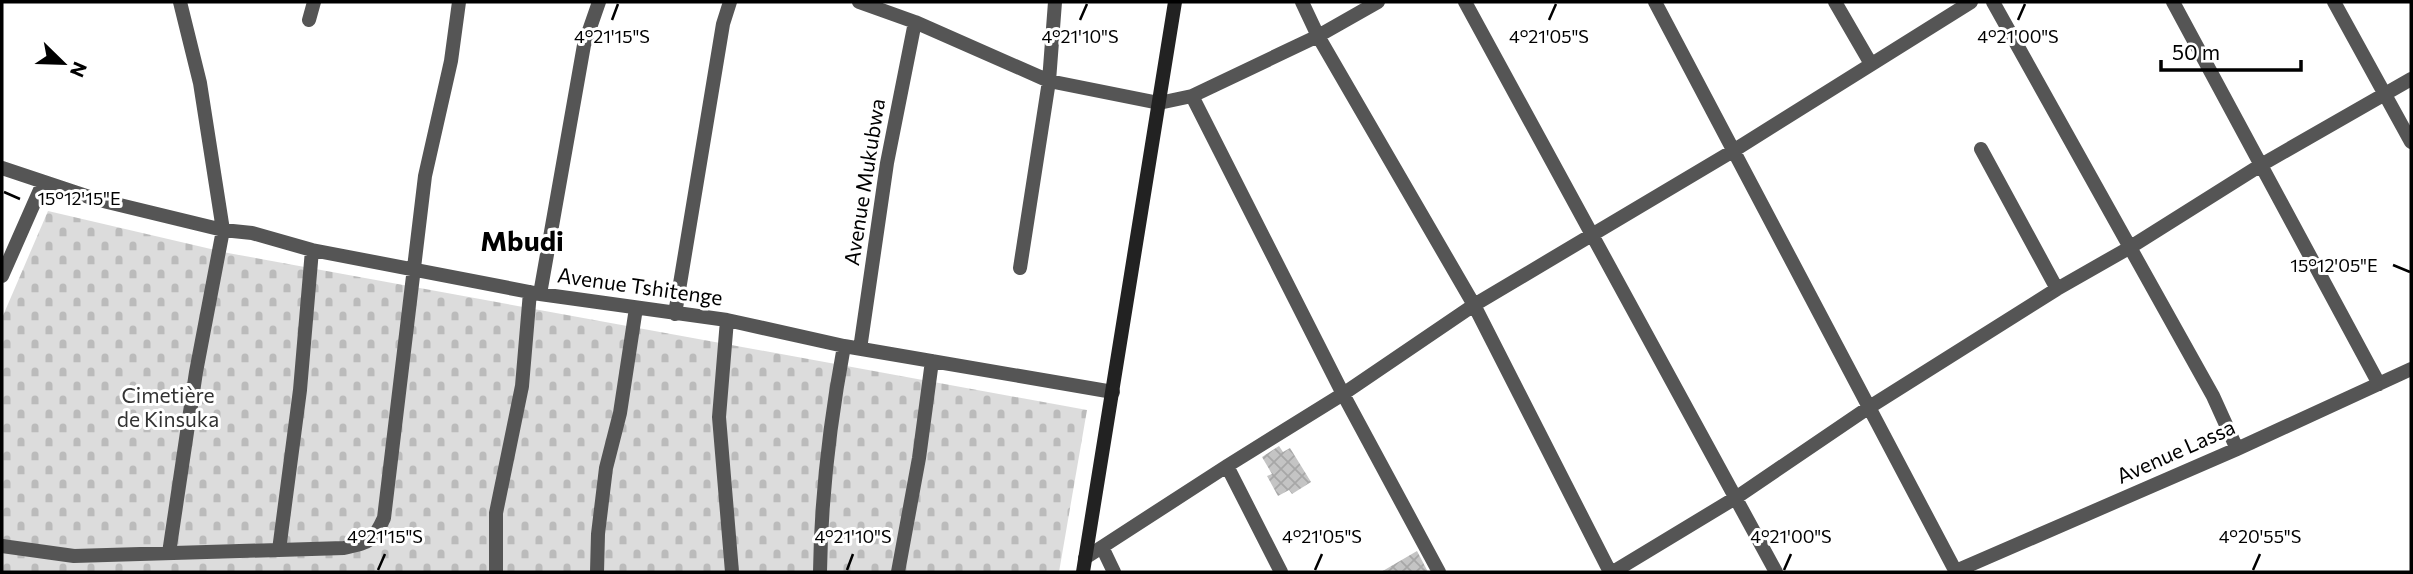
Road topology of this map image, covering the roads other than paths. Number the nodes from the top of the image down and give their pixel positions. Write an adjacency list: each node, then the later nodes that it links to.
1 (180, 2): 33 (street)
2 (314, 2): 18 (street)
3 (459, 2): 38 (street)
4 (599, 2): 41 (street)
5 (730, 2): 44 (street)
6 (859, 2): 19 (street)
7 (1055, 2): 23 (street)
8 (1175, 2): 26 (street)
9 (1302, 2): 20 (street)
10 (1378, 2): 20 (street)
11 (1465, 2): 34 (street)
12 (1656, 2): 29 (street)
13 (1835, 2): 21 (street)
14 (1971, 2): 21 (street)
15 (1993, 2): 35 (street)
16 (2173, 2): 30 (street)
17 (2334, 2): 24 (street)
18 (309, 20)
19 (915, 22): 23 (street); 47 (street, Avenue Mukubwa)
20 (1318, 36): 25 (street); 42 (street)
21 (1871, 64): 29 (street)
22 (2411, 79): 24 (street)
23 (1049, 81): 26 (street); 37 (street)
24 (2386, 94): 27 (street); 30 (street)
25 (1192, 96): 26 (street); 52 (street)
26 (1159, 103): 51 (street)
27 (2411, 142)
28 (1982, 149): 40 (street)
29 (1733, 151): 34 (street); 53 (street)
30 (2260, 165): 35 (street); 50 (street)
31 (2, 168): 32 (street, Avenue Tshitenge)
32 (43, 183): 33 (street, Avenue Tshitenge); 39 (street)
33 (223, 230): 36 (street, Avenue Tshitenge); 60 (street)
34 (1591, 234): 42 (street); 56 (street)
35 (2129, 247): 40 (street); 54 (street)
36 (312, 250): 38 (street, Avenue Tshitenge); 59 (street)
37 (1020, 268)
38 (414, 269): 41 (street, Avenue Tshitenge); 59 (street)
39 (2, 276)
40 (2057, 289): 53 (street)
41 (535, 293): 43 (street, Avenue Tshitenge); 63 (street)
42 (1474, 306): 52 (street); 71 (street)
43 (636, 308): 44 (street, Avenue Tshitenge); 64 (street)
44 (675, 314): 45 (street, Avenue Tshitenge)
45 (727, 320): 46 (street, Avenue Tshitenge); 65 (street)
46 (844, 346): 47 (street, Avenue Tshitenge); 66 (street)
47 (860, 349): 48 (street, Avenue Tshitenge)
48 (932, 361): 51 (street, Avenue Tshitenge); 67 (street)
49 (2411, 369): 50 (street, Avenue Lassa)
50 (2379, 384): 54 (street, Avenue Lassa)
51 (1113, 392): 61 (street)
52 (1343, 394): 55 (street); 70 (street)
53 (1868, 408): 56 (street); 62 (street)
54 (2237, 449): 62 (street, Avenue Lassa)
55 (1227, 466): 58 (street); 69 (street)
56 (1737, 496): 71 (street); 72 (street)
57 (2, 546): 60 (street)
58 (1102, 547): 61 (street); 68 (street)
59 (279, 550): 60 (street)
60 (169, 553)
61 (1084, 565)
62 (1956, 571)
63 (496, 572)
64 (597, 572)
65 (732, 572)
66 (820, 572)
67 (898, 572)
68 (1114, 572)
69 (1281, 572)
70 (1439, 572)
71 (1611, 572)
72 (1776, 572)

